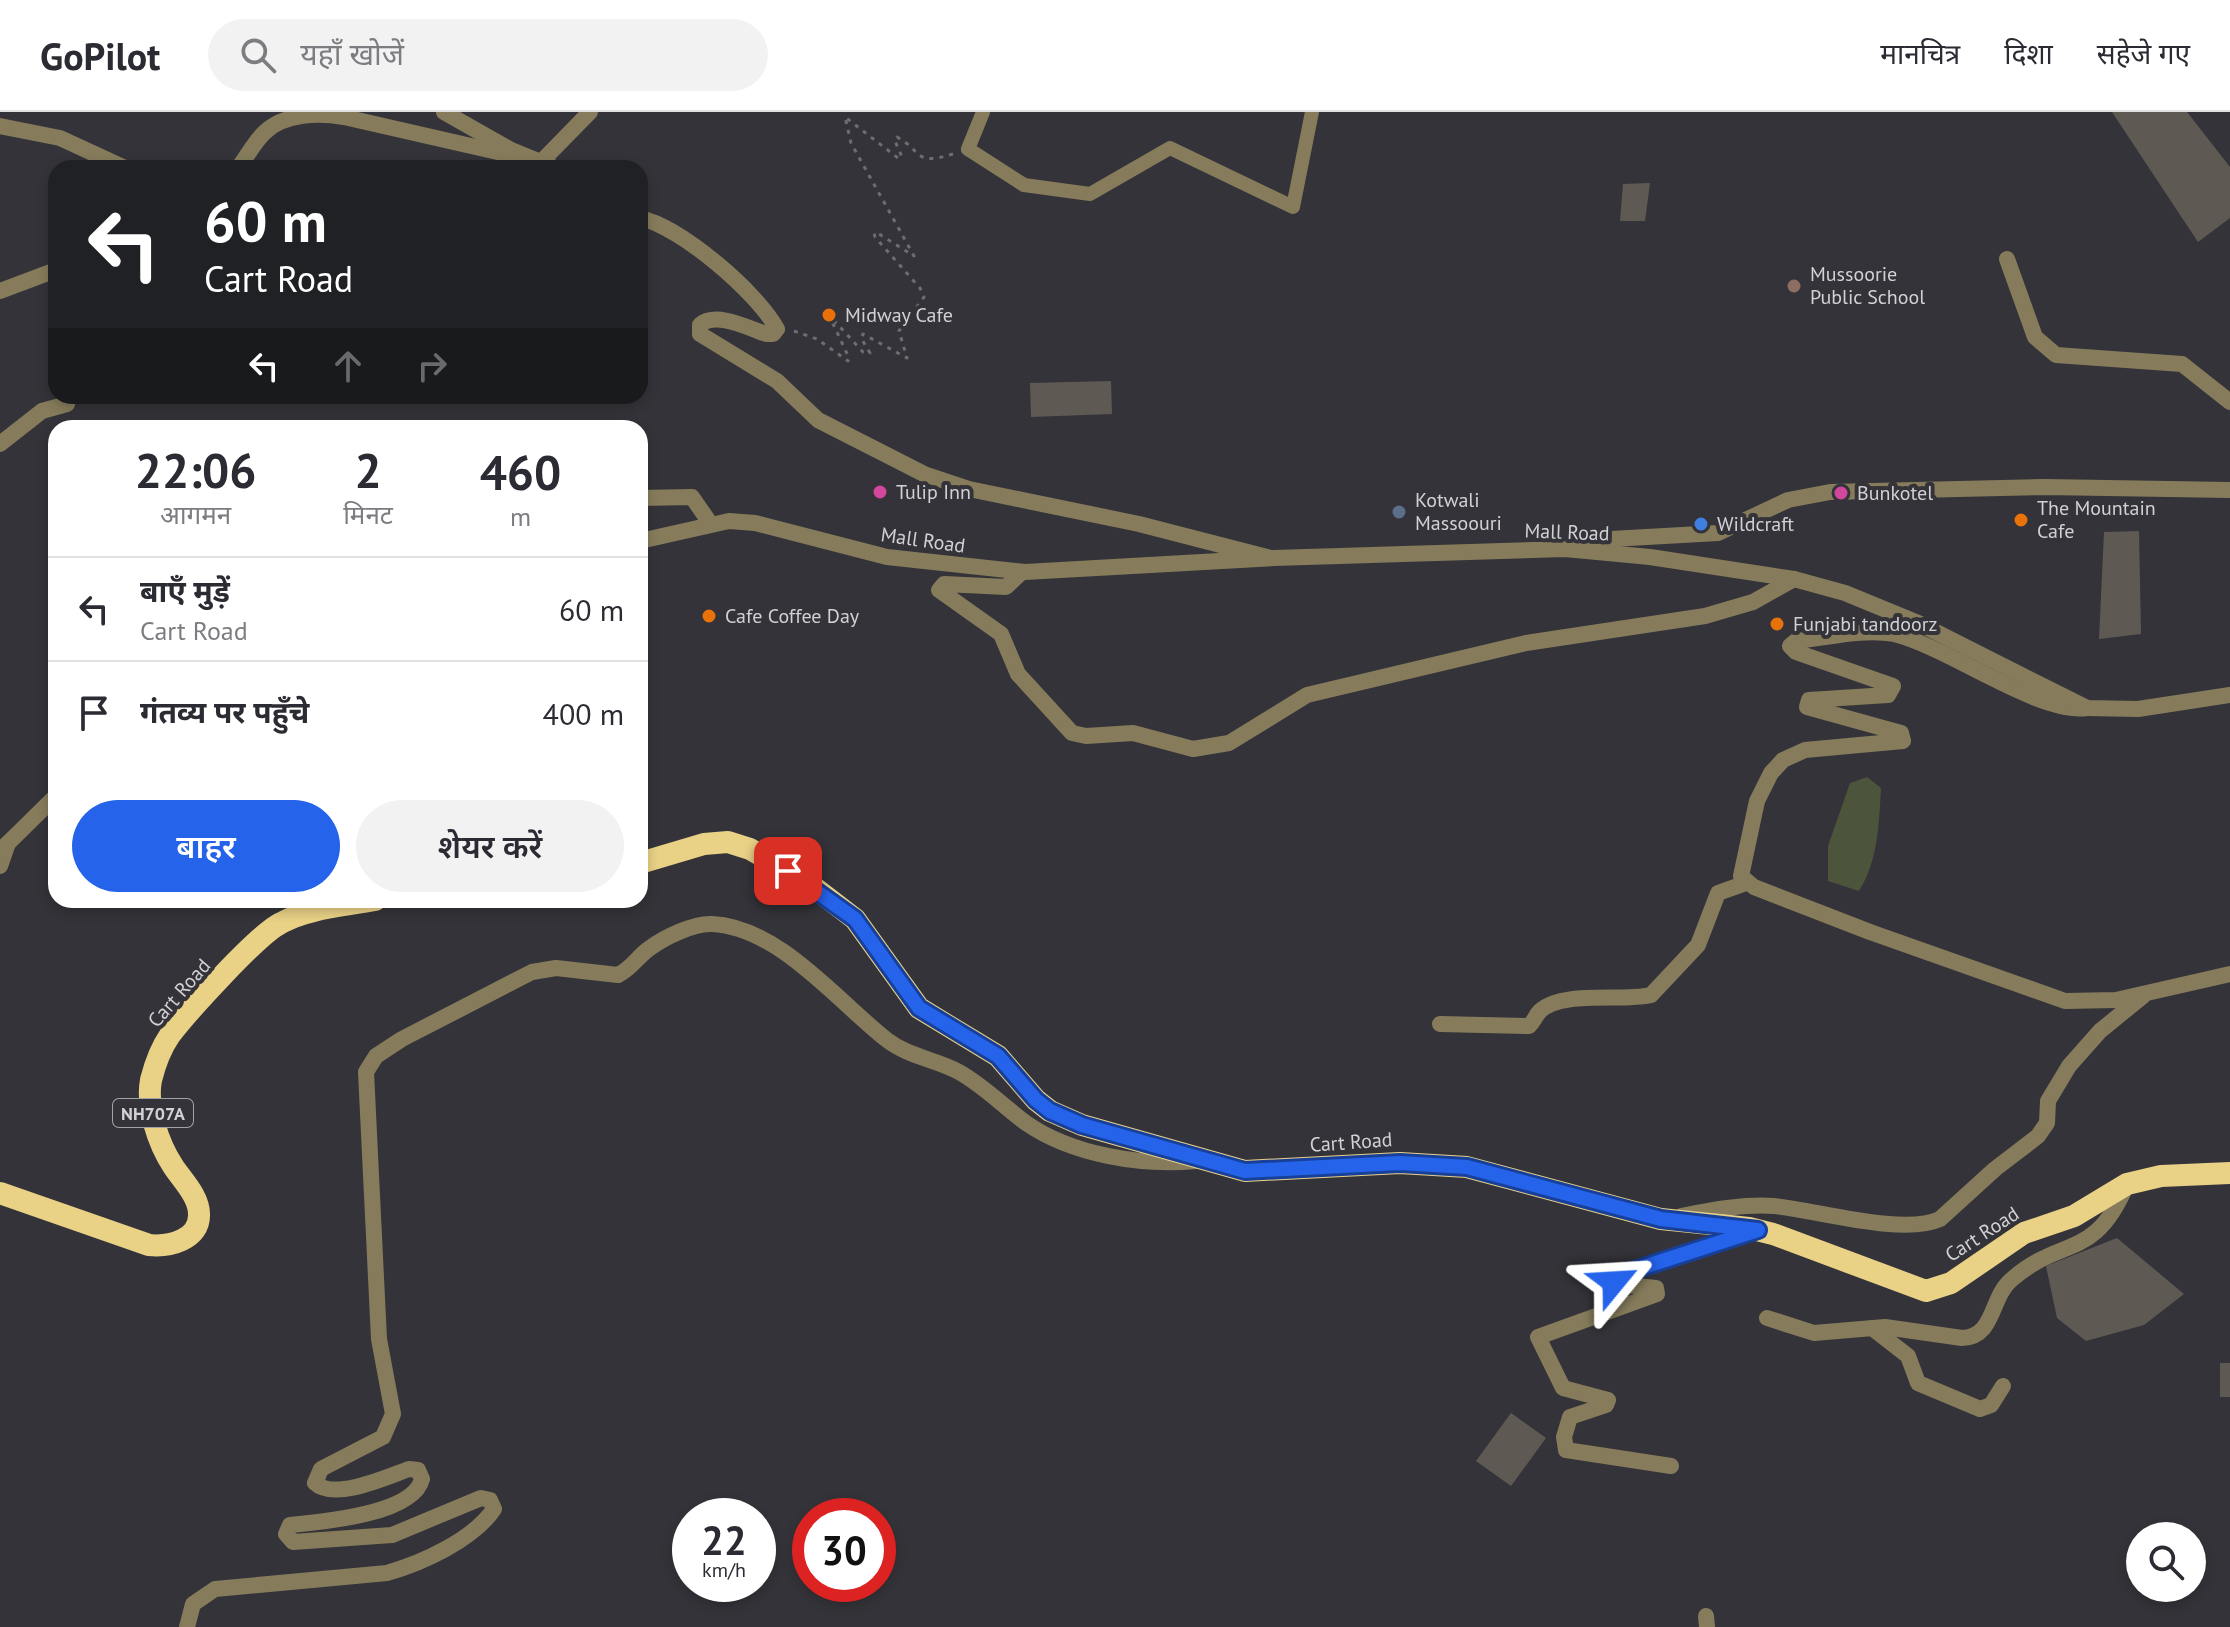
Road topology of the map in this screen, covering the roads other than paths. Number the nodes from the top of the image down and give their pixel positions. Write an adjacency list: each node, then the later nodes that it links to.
1 (444, 112): 9 (street)
2 (590, 112): 10 (street)
3 (983, 112): 4 (street)
4 (1312, 112)
5 (0, 126): 6 (street)
6 (108, 160)
7 (244, 160): 8 (street)
8 (527, 160)
9 (538, 160)
10 (552, 160)
11 (648, 222): 23 (street)
12 (2007, 259): 15 (street)
13 (48, 273): 14 (street)
14 (0, 291)
15 (2230, 402)
16 (67, 404): 17 (street)
17 (0, 444)
18 (2230, 490): 22 (street)
19 (648, 498): 20 (street)
20 (710, 523): 21 (street, Mall Road); 24 (street, Mall Road)
21 (648, 539)
22 (1565, 549): 23 (street, Mall Road); 25 (street, Mall Road)
23 (1274, 558): 24 (street, Mall Road)
24 (1022, 572): 25 (street)
25 (1794, 579): 27 (street, Mall Road)
26 (2230, 695): 27 (street, Mall Road)
27 (2087, 708): 32 (street)
28 (48, 804): 29 (street)
29 (4, 847): 31 (street)
30 (648, 861): 37 (highway, Cart Road)
31 (0, 866)
32 (1746, 883): 35 (street); 36 (street)
33 (333, 908): 40 (highway, Cart Road / NH707A)
34 (2230, 974): 35 (street)
35 (2147, 992): 41 (street)
36 (1440, 1024)
37 (1205, 1161): 41 (highway, Cart Road); 47 (street)
38 (2230, 1173): 39 (highway, Cart Road)
39 (2127, 1184): 42 (highway, Cart Road); 44 (street)
40 (0, 1193)
41 (1661, 1219): 42 (highway, Cart Road)
42 (1758, 1230): 46 (street)
43 (1767, 1318): 44 (street)
44 (1872, 1328): 45 (street)
45 (2003, 1386)
46 (1671, 1466)
47 (187, 1627)

